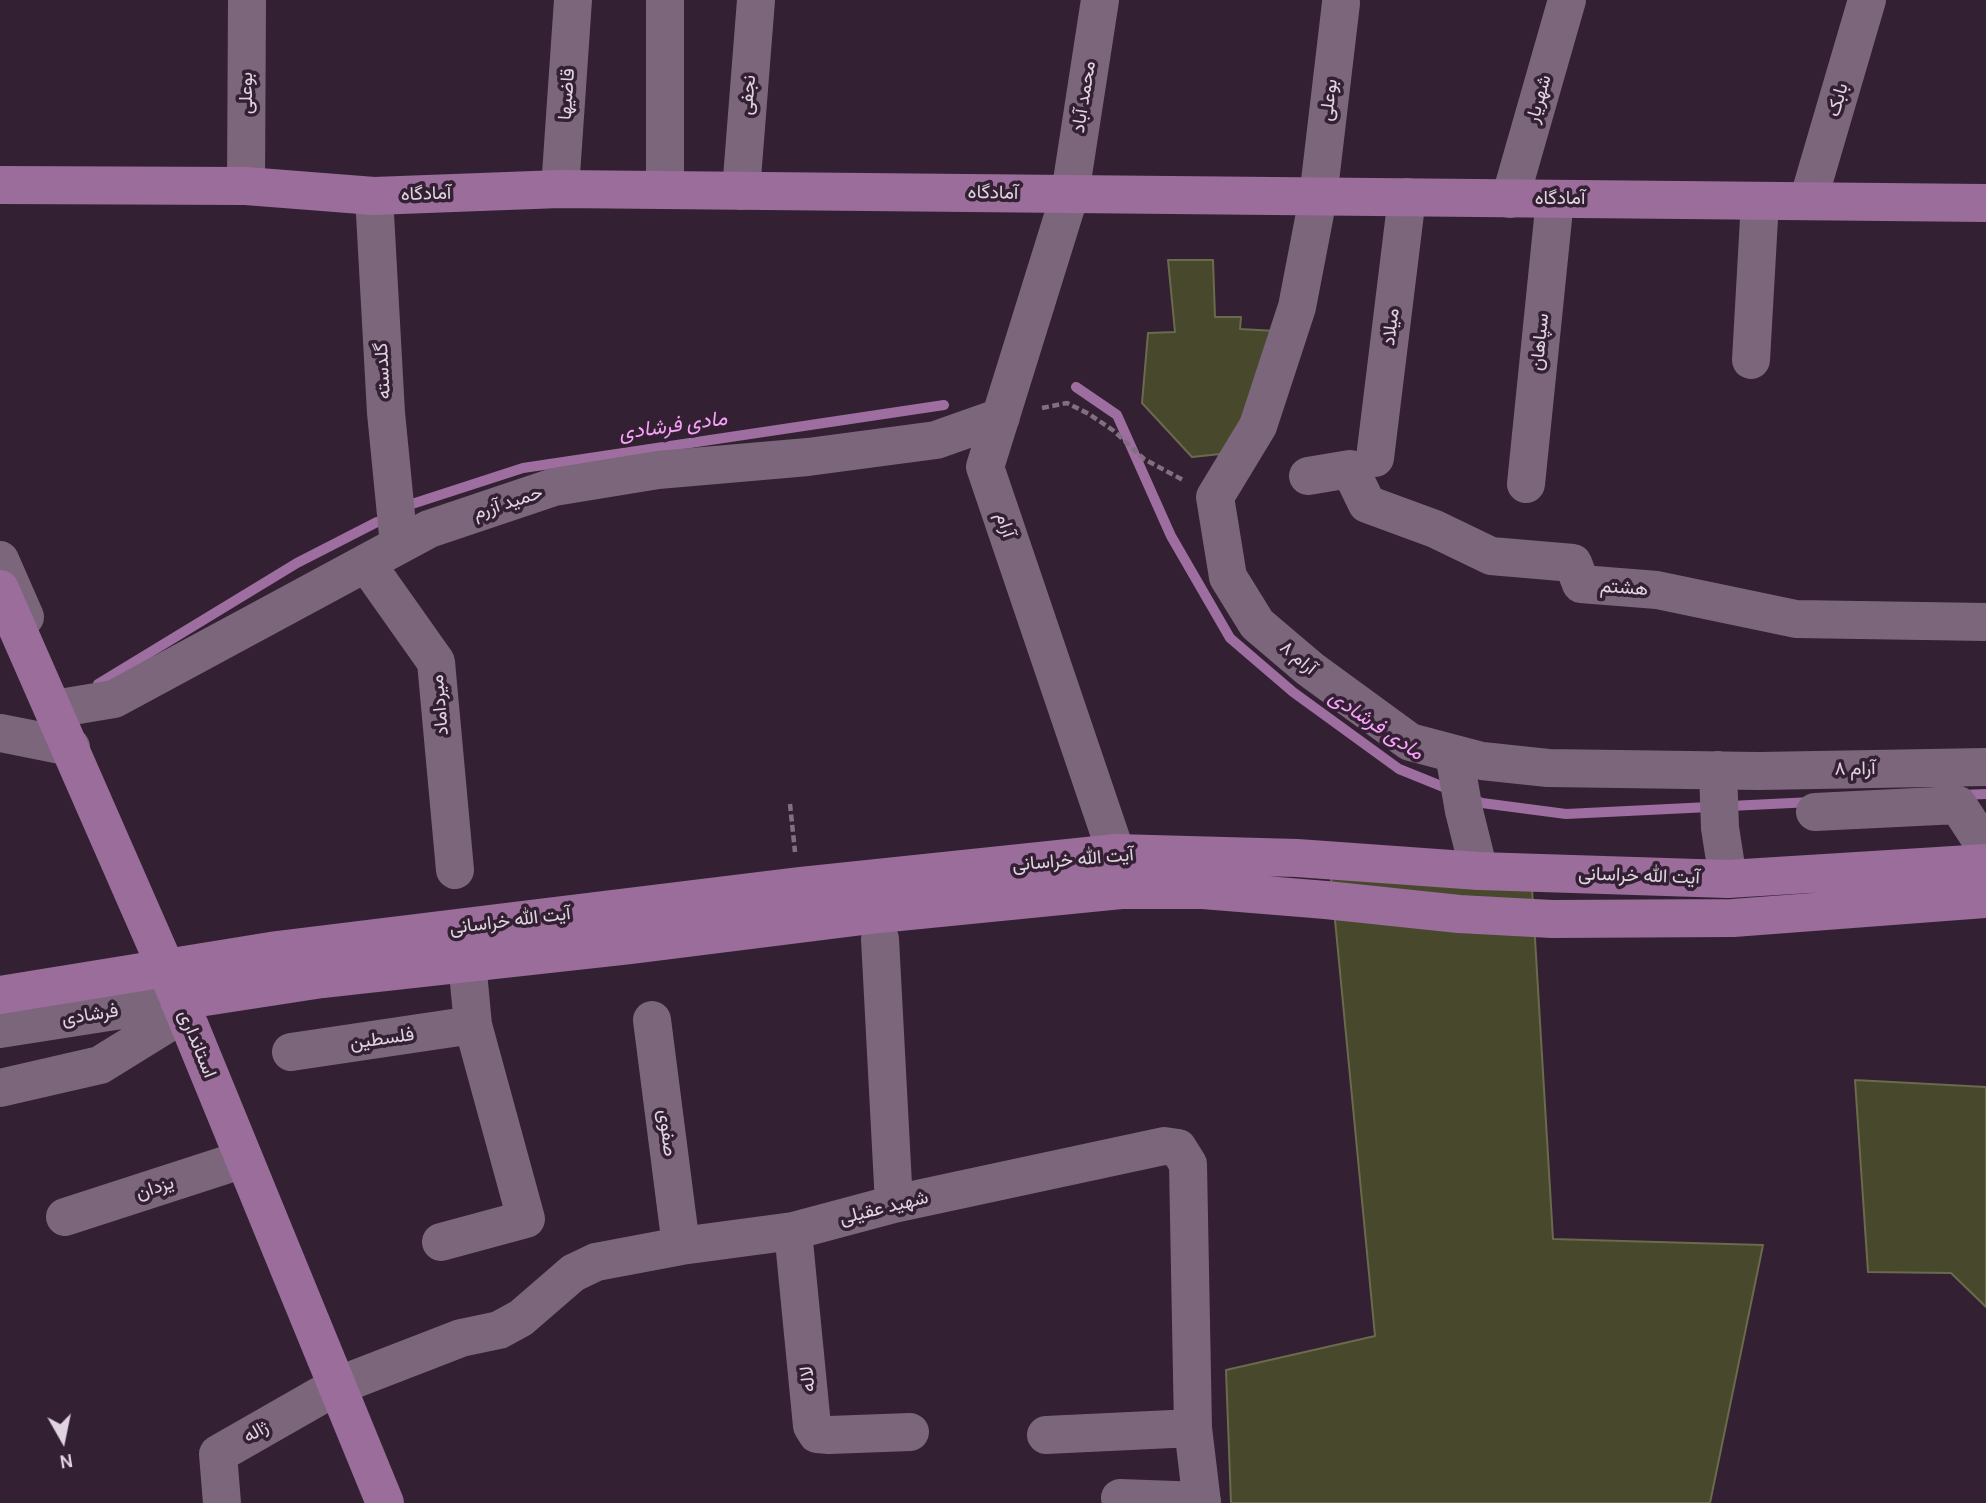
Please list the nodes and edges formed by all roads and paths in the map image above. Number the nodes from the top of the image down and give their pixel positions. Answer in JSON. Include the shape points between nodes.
{"nodes":[{"id":1,"x":247,"y":0,"type":"edge"},
{"id":2,"x":573,"y":0,"type":"edge"},
{"id":3,"x":665,"y":0,"type":"edge"},
{"id":4,"x":756,"y":0,"type":"edge"},
{"id":5,"x":1100,"y":0,"type":"edge"},
{"id":6,"x":1567,"y":0,"type":"edge"},
{"id":7,"x":1867,"y":0,"type":"edge"},
{"id":8,"x":1341,"y":3,"type":"dead end"},
{"id":9,"x":4,"y":181,"type":"edge"},
{"id":10,"x":246,"y":186,"type":"junction"},
{"id":11,"x":560,"y":189,"type":"junction"},
{"id":12,"x":664,"y":190,"type":"junction"},
{"id":13,"x":741,"y":191,"type":"junction"},
{"id":14,"x":1070,"y":194,"type":"junction"},
{"id":15,"x":373,"y":196,"type":"junction"},
{"id":16,"x":1407,"y":197,"type":"junction"},
{"id":17,"x":1318,"y":198,"type":"junction"},
{"id":18,"x":1510,"y":199,"type":"junction"},
{"id":19,"x":1555,"y":199,"type":"junction"},
{"id":20,"x":1760,"y":201,"type":"junction"},
{"id":21,"x":1808,"y":201,"type":"junction"},
{"id":22,"x":1986,"y":203,"type":"edge"},
{"id":23,"x":1751,"y":360,"type":"dead end"},
{"id":24,"x":1001,"y":417,"type":"junction"},
{"id":25,"x":1376,"y":458,"type":"dead end"},
{"id":26,"x":1308,"y":476,"type":"dead end"},
{"id":27,"x":1526,"y":484,"type":"dead end"},
{"id":28,"x":1215,"y":497,"type":"junction"},
{"id":29,"x":399,"y":545,"type":"junction"},
{"id":30,"x":0,"y":561,"type":"edge"},
{"id":31,"x":366,"y":563,"type":"junction"},
{"id":32,"x":0,"y":589,"type":"edge"},
{"id":33,"x":1986,"y":622,"type":"edge"},
{"id":34,"x":54,"y":709,"type":"junction"},
{"id":35,"x":0,"y":733,"type":"edge"},
{"id":36,"x":71,"y":747,"type":"junction"},
{"id":37,"x":1454,"y":754,"type":"junction"},
{"id":38,"x":1986,"y":766,"type":"edge"},
{"id":39,"x":1717,"y":770,"type":"junction"},
{"id":40,"x":790,"y":804,"type":"dead end"},
{"id":41,"x":1815,"y":812,"type":"dead end"},
{"id":42,"x":1986,"y":848,"type":"edge"},
{"id":43,"x":1116,"y":853,"type":"junction"},
{"id":44,"x":1986,"y":863,"type":"edge"},
{"id":45,"x":455,"y":870,"type":"dead end"},
{"id":46,"x":1479,"y":871,"type":"junction"},
{"id":47,"x":1728,"y":879,"type":"junction"},
{"id":48,"x":799,"y":887,"type":"junction"},
{"id":49,"x":1986,"y":899,"type":"edge"},
{"id":50,"x":878,"y":910,"type":"junction"},
{"id":51,"x":467,"y":962,"type":"junction"},
{"id":52,"x":174,"y":980,"type":"junction"},
{"id":53,"x":0,"y":995,"type":"edge"},
{"id":54,"x":652,"y":1020,"type":"dead end"},
{"id":55,"x":473,"y":1025,"type":"junction"},
{"id":56,"x":0,"y":1029,"type":"edge"},
{"id":57,"x":291,"y":1052,"type":"dead end"},
{"id":58,"x":0,"y":1088,"type":"edge"},
{"id":59,"x":244,"y":1158,"type":"junction"},
{"id":60,"x":894,"y":1204,"type":"junction"},
{"id":61,"x":65,"y":1217,"type":"dead end"},
{"id":62,"x":793,"y":1231,"type":"junction"},
{"id":63,"x":441,"y":1242,"type":"dead end"},
{"id":64,"x":681,"y":1246,"type":"junction"},
{"id":65,"x":342,"y":1384,"type":"junction"},
{"id":66,"x":1193,"y":1428,"type":"junction"},
{"id":67,"x":910,"y":1432,"type":"dead end"},
{"id":68,"x":1046,"y":1435,"type":"dead end"},
{"id":69,"x":1120,"y":1498,"type":"dead end"},
{"id":70,"x":1202,"y":1502,"type":"edge"},
{"id":71,"x":222,"y":1503,"type":"edge"},
{"id":72,"x":385,"y":1503,"type":"edge"},
{"id":73,"x":398,"y":1503,"type":"edge"}],
"edges":[{"from":1,"to":10,"type":"street","name":"بوعلی"},
{"from":2,"to":11,"type":"street","name":"قاضیها"},
{"from":3,"to":12,"type":"street"},
{"from":4,"to":13,"type":"street","name":"نجفی"},
{"from":5,"to":14,"type":"street","name":"محمد آباد"},
{"from":6,"to":18,"type":"street","name":"شهریار"},
{"from":7,"to":21,"type":"street","name":"بابک"},
{"from":8,"to":17,"type":"street","name":"بوعلی"},
{"from":9,"to":10,"type":"main road","name":"آمادگاه"},
{"from":10,"to":15,"type":"main road","name":"آمادگاه"},
{"from":11,"to":12,"type":"main road","name":"آمادگاه"},
{"from":11,"to":15,"type":"main road","name":"آمادگاه"},
{"from":12,"to":13,"type":"main road","name":"آمادگاه"},
{"from":13,"to":14,"type":"main road","name":"آمادگاه"},
{"from":14,"to":17,"type":"main road","name":"آمادگاه"},
{"from":14,"to":24,"type":"street","name":"آرام"},
{"from":15,"to":29,"type":"street","name":"گلدسته"},
{"from":16,"to":17,"type":"main road","name":"آمادگاه"},
{"from":16,"to":18,"type":"main road","name":"آمادگاه"},
{"from":16,"to":25,"type":"street","name":"میلاد"},
{"from":17,"to":28,"type":"street","via":[[1297,307],[1258,426]]},
{"from":18,"to":19,"type":"main road","name":"آمادگاه"},
{"from":19,"to":20,"type":"main road","name":"آمادگاه"},
{"from":19,"to":27,"type":"street","name":"سپاهان"},
{"from":20,"to":21,"type":"main road","name":"آمادگاه"},
{"from":20,"to":23,"type":"street"},
{"from":21,"to":22,"type":"main road","name":"آمادگاه"},
{"from":24,"to":28,"type":"path","via":[[1067,403],[1117,433],[1143,459]]},
{"from":24,"to":29,"type":"street","name":"حمید آزرم","via":[[936,440],[658,470],[554,487],[429,529]]},
{"from":24,"to":43,"type":"street","name":"آرام","via":[[985,467]]},
{"from":26,"to":33,"type":"street","name":"هشتم","via":[[1350,469],[1367,504],[1491,556],[1573,563],[1581,584],[1657,590],[1796,619]]},
{"from":28,"to":37,"type":"street","name":"۸ آرام","via":[[1228,577],[1257,624],[1409,742]]},
{"from":29,"to":31,"type":"street","name":"حمید آزرم"},
{"from":30,"to":52,"type":"street"},
{"from":31,"to":34,"type":"street","name":"حمید آزرم","via":[[114,699]]},
{"from":31,"to":45,"type":"street","name":"میرداماد","via":[[436,662]]},
{"from":32,"to":34,"type":"main road","name":"استانداری"},
{"from":34,"to":36,"type":"main road","name":"استانداری"},
{"from":35,"to":36,"type":"street"},
{"from":36,"to":52,"type":"main road","name":"استانداری"},
{"from":37,"to":39,"type":"street","name":"۸ آرام","via":[[1548,768]]},
{"from":37,"to":46,"type":"street"},
{"from":38,"to":39,"type":"street","name":"۸ آرام"},
{"from":39,"to":47,"type":"street"},
{"from":40,"to":48,"type":"path"},
{"from":41,"to":42,"type":"street","via":[[1958,805]]},
{"from":43,"to":46,"type":"main road","name":"آیت الله خراسانی","via":[[1297,858]]},
{"from":43,"to":50,"type":"main road","name":"آیت الله خراسانی"},
{"from":44,"to":47,"type":"main road","name":"آیت الله خراسانی"},
{"from":46,"to":47,"type":"main road","name":"آیت الله خراسانی"},
{"from":48,"to":50,"type":"main road","name":"آیت الله خراسانی"},
{"from":48,"to":52,"type":"main road","name":"آیت الله خراسانی","via":[[290,948]]},
{"from":49,"to":50,"type":"main road","name":"آیت الله خراسانی","via":[[1733,918],[1552,919],[1203,890],[1121,890]]},
{"from":50,"to":51,"type":"main road","name":"آیت الله خراسانی"},
{"from":50,"to":60,"type":"street"},
{"from":51,"to":52,"type":"main road","name":"آیت الله خراسانی","via":[[323,979]]},
{"from":51,"to":55,"type":"street"},
{"from":52,"to":53,"type":"main road","name":"فرشادی"},
{"from":52,"to":56,"type":"street","name":"فرشادی"},
{"from":52,"to":58,"type":"street","via":[[100,1065]]},
{"from":52,"to":59,"type":"main road","name":"استانداری"},
{"from":52,"to":65,"type":"street","name":"استانداری"},
{"from":54,"to":64,"type":"street","name":"صفوی"},
{"from":55,"to":57,"type":"street","name":"فلسطین"},
{"from":55,"to":63,"type":"street","via":[[526,1219]]},
{"from":59,"to":61,"type":"street","name":"یزدان"},
{"from":59,"to":65,"type":"main road","name":"استانداری"},
{"from":60,"to":62,"type":"street","name":"شهید عقیلی"},
{"from":60,"to":66,"type":"street","name":"شهید عقیلی","via":[[1164,1146],[1178,1149],[1188,1164]]},
{"from":62,"to":64,"type":"street","name":"شهید عقیلی"},
{"from":62,"to":67,"type":"street","name":"لاله","via":[[812,1426],[817,1434],[829,1435]]},
{"from":64,"to":65,"type":"street","name":"شهید عقیلی","via":[[596,1262],[573,1273],[499,1330],[461,1338]]},
{"from":65,"to":71,"type":"street","name":"ژاله","via":[[218,1454]]},
{"from":65,"to":72,"type":"main road","name":"استانداری"},
{"from":65,"to":73,"type":"street","name":"استانداری"},
{"from":66,"to":68,"type":"street"},
{"from":66,"to":70,"type":"street","name":"شهید عقیلی"},
{"from":69,"to":70,"type":"street"}]}
